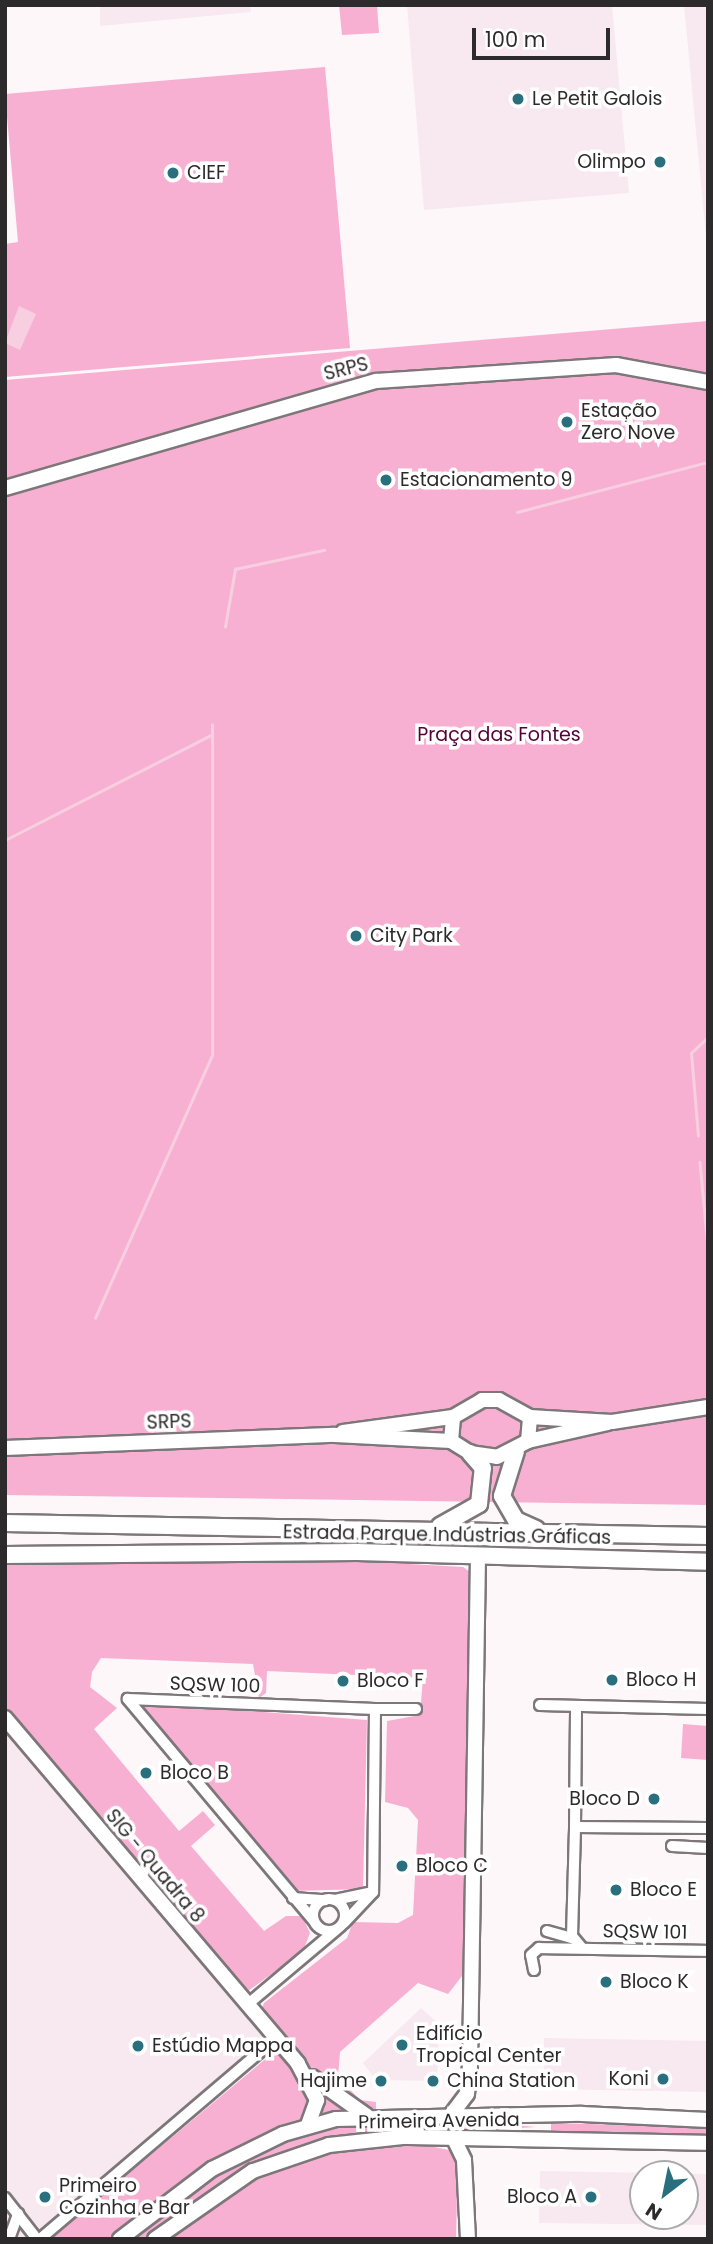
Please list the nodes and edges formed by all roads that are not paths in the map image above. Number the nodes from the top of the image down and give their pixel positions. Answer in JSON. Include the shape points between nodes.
{"nodes":[{"id":1,"x":708,"y":382,"type":"edge"},
{"id":2,"x":5,"y":488,"type":"edge"},
{"id":3,"x":708,"y":1407,"type":"edge"},
{"id":4,"x":453,"y":1417,"type":"junction"},
{"id":5,"x":530,"y":1417,"type":"junction"},
{"id":6,"x":612,"y":1422,"type":"junction"},
{"id":7,"x":335,"y":1435,"type":"junction"},
{"id":8,"x":451,"y":1441,"type":"junction"},
{"id":9,"x":522,"y":1446,"type":"junction"},
{"id":10,"x":5,"y":1448,"type":"edge"},
{"id":11,"x":470,"y":1453,"type":"junction"},
{"id":12,"x":5,"y":1522,"type":"edge"},
{"id":13,"x":225,"y":1527,"type":"junction"},
{"id":14,"x":423,"y":1530,"type":"junction"},
{"id":15,"x":555,"y":1533,"type":"junction"},
{"id":16,"x":708,"y":1536,"type":"edge"},
{"id":17,"x":185,"y":1553,"type":"junction"},
{"id":18,"x":5,"y":1555,"type":"edge"},
{"id":19,"x":478,"y":1555,"type":"junction"},
{"id":20,"x":708,"y":1562,"type":"edge"},
{"id":21,"x":540,"y":1705,"type":"dead end"},
{"id":22,"x":576,"y":1706,"type":"junction"},
{"id":23,"x":375,"y":1709,"type":"junction"},
{"id":24,"x":416,"y":1709,"type":"dead end"},
{"id":25,"x":708,"y":1709,"type":"edge"},
{"id":26,"x":5,"y":1718,"type":"edge"},
{"id":27,"x":575,"y":1827,"type":"junction"},
{"id":28,"x":708,"y":1828,"type":"edge"},
{"id":29,"x":673,"y":1846,"type":"dead end"},
{"id":30,"x":708,"y":1848,"type":"edge"},
{"id":31,"x":373,"y":1892,"type":"junction"},
{"id":32,"x":293,"y":1898,"type":"junction"},
{"id":33,"x":330,"y":1900,"type":"junction"},
{"id":34,"x":315,"y":1924,"type":"junction"},
{"id":35,"x":340,"y":1926,"type":"junction"},
{"id":36,"x":547,"y":1931,"type":"dead end"},
{"id":37,"x":572,"y":1938,"type":"junction"},
{"id":38,"x":582,"y":1948,"type":"junction"},
{"id":39,"x":313,"y":1949,"type":"junction"},
{"id":40,"x":708,"y":1951,"type":"edge"},
{"id":41,"x":534,"y":1970,"type":"dead end"},
{"id":42,"x":248,"y":2004,"type":"junction"},
{"id":43,"x":276,"y":2038,"type":"junction"},
{"id":44,"x":298,"y":2064,"type":"junction"},
{"id":45,"x":468,"y":2086,"type":"junction"},
{"id":46,"x":451,"y":2115,"type":"junction"},
{"id":47,"x":487,"y":2115,"type":"junction"},
{"id":48,"x":367,"y":2116,"type":"junction"},
{"id":49,"x":541,"y":2116,"type":"junction"},
{"id":50,"x":404,"y":2117,"type":"junction"},
{"id":51,"x":708,"y":2120,"type":"edge"},
{"id":52,"x":308,"y":2125,"type":"junction"},
{"id":53,"x":402,"y":2137,"type":"junction"},
{"id":54,"x":453,"y":2137,"type":"junction"},
{"id":55,"x":484,"y":2138,"type":"junction"},
{"id":56,"x":537,"y":2138,"type":"junction"},
{"id":57,"x":708,"y":2143,"type":"edge"},
{"id":58,"x":465,"y":2169,"type":"junction"},
{"id":59,"x":5,"y":2198,"type":"edge"},
{"id":60,"x":18,"y":2214,"type":"junction"},
{"id":61,"x":9,"y":2239,"type":"edge"},
{"id":62,"x":38,"y":2239,"type":"edge"},
{"id":63,"x":120,"y":2239,"type":"edge"},
{"id":64,"x":155,"y":2239,"type":"edge"},
{"id":65,"x":468,"y":2239,"type":"edge"}],
"edges":[{"from":1,"to":2,"type":"main road","name":"SRPS","via":[[616,365],[376,381]]},
{"from":3,"to":6,"type":"main road","name":"SRPS"},
{"from":4,"to":5,"type":"main road","name":"SRPS","via":[[482,1400],[507,1402]]},
{"from":4,"to":7,"type":"main road","name":"SRPS"},
{"from":4,"to":8,"type":"main road"},
{"from":5,"to":6,"type":"main road","name":"SRPS"},
{"from":5,"to":9,"type":"main road"},
{"from":6,"to":9,"type":"main road","name":"SRPS"},
{"from":7,"to":8,"type":"main road","name":"SRPS"},
{"from":7,"to":10,"type":"main road","name":"SRPS"},
{"from":8,"to":11,"type":"main road","name":"SRPS"},
{"from":9,"to":11,"type":"main road","name":"SRPS","via":[[498,1457]]},
{"from":9,"to":15,"type":"main road","via":[[504,1476],[505,1505],[523,1525]]},
{"from":11,"to":14,"type":"main road","via":[[483,1468],[479,1504],[449,1524]]},
{"from":12,"to":13,"type":"main road","name":"Estrada Parque Indústrias Gráficas"},
{"from":13,"to":14,"type":"main road","name":"Estrada Parque Indústrias Gráficas"},
{"from":13,"to":17,"type":"main road"},
{"from":14,"to":15,"type":"main road","name":"Estrada Parque Indústrias Gráficas"},
{"from":15,"to":16,"type":"main road","name":"Estrada Parque Indústrias Gráficas"},
{"from":17,"to":18,"type":"main road","name":"Estrada Parque Indústrias Gráficas"},
{"from":17,"to":19,"type":"main road","name":"Estrada Parque Indústrias Gráficas"},
{"from":19,"to":20,"type":"main road","name":"Estrada Parque Indústrias Gráficas"},
{"from":19,"to":45,"type":"main road"},
{"from":21,"to":22,"type":"street"},
{"from":22,"to":25,"type":"street"},
{"from":22,"to":27,"type":"street"},
{"from":23,"to":24,"type":"street"},
{"from":23,"to":31,"type":"street"},
{"from":23,"to":32,"type":"street","name":"SQSW 100","via":[[128,1699]]},
{"from":26,"to":42,"type":"main road","name":"SIG - Quadra 8"},
{"from":27,"to":28,"type":"street"},
{"from":27,"to":37,"type":"street"},
{"from":29,"to":30,"type":"street"},
{"from":31,"to":33,"type":"street"},
{"from":31,"to":35,"type":"street"},
{"from":32,"to":33,"type":"street"},
{"from":32,"to":34,"type":"street","name":"SQSW 100"},
{"from":33,"to":34,"type":"street","via":[[316,1906]]},
{"from":33,"to":35,"type":"street","via":[[343,1908]]},
{"from":34,"to":35,"type":"street"},
{"from":34,"to":39,"type":"street"},
{"from":35,"to":39,"type":"street"},
{"from":36,"to":37,"type":"street"},
{"from":37,"to":38,"type":"street","name":"SQSW 101"},
{"from":38,"to":40,"type":"street","name":"SQSW 101"},
{"from":38,"to":41,"type":"street","via":[[533,1950]]},
{"from":39,"to":42,"type":"street"},
{"from":42,"to":43,"type":"main road","name":"SIG - Quadra 8"},
{"from":43,"to":44,"type":"main road","name":"SIG - Quadra 8"},
{"from":43,"to":62,"type":"street"},
{"from":44,"to":48,"type":"main road","name":"SIG - Quadra 8"},
{"from":44,"to":52,"type":"main road","name":"SIG - Quadra 8","via":[[317,2100]]},
{"from":45,"to":46,"type":"main road"},
{"from":45,"to":47,"type":"main road"},
{"from":46,"to":47,"type":"main road","name":"Primeira Avenida"},
{"from":46,"to":50,"type":"main road","name":"Primeira Avenida"},
{"from":47,"to":49,"type":"main road","name":"Primeira Avenida"},
{"from":48,"to":50,"type":"main road","name":"Primeira Avenida"},
{"from":48,"to":52,"type":"main road","name":"Primeira Avenida"},
{"from":49,"to":51,"type":"main road","name":"Primeira Avenida"},
{"from":49,"to":56,"type":"main road","via":[[544,2129]]},
{"from":50,"to":53,"type":"main road","via":[[397,2126]]},
{"from":52,"to":63,"type":"main road","name":"Primeira Avenida","via":[[190,2182]]},
{"from":53,"to":54,"type":"main road","name":"Primeira Avenida"},
{"from":53,"to":64,"type":"main road","name":"Primeira Avenida","via":[[329,2145],[253,2171]]},
{"from":54,"to":55,"type":"main road","name":"Primeira Avenida"},
{"from":54,"to":58,"type":"main road"},
{"from":55,"to":56,"type":"main road","name":"Primeira Avenida"},
{"from":55,"to":58,"type":"main road"},
{"from":56,"to":57,"type":"main road","name":"Primeira Avenida"},
{"from":58,"to":65,"type":"main road"},
{"from":59,"to":60,"type":"street"},
{"from":60,"to":61,"type":"street"},
{"from":60,"to":62,"type":"street"}]}
